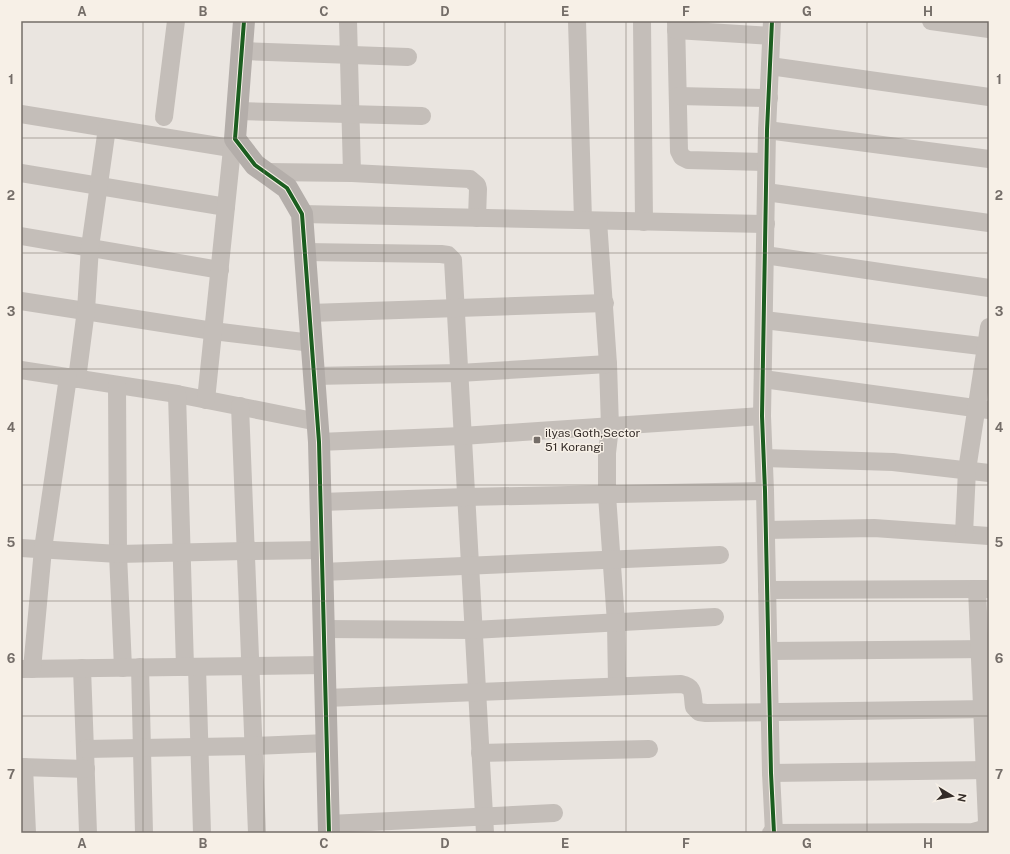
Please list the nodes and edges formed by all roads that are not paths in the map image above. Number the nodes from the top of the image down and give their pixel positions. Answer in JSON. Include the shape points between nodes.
{"nodes":[{"id":1,"x":176,"y":21,"type":"edge"},
{"id":2,"x":244,"y":21,"type":"edge"},
{"id":3,"x":348,"y":21,"type":"edge"},
{"id":4,"x":577,"y":21,"type":"edge"},
{"id":5,"x":642,"y":21,"type":"edge"},
{"id":6,"x":931,"y":21,"type":"edge"},
{"id":7,"x":676,"y":26,"type":"edge"},
{"id":8,"x":771,"y":28,"type":"edge"},
{"id":9,"x":989,"y":29,"type":"edge"},
{"id":10,"x":242,"y":50,"type":"junction"},
{"id":11,"x":349,"y":55,"type":"junction"},
{"id":12,"x":408,"y":57,"type":"dead end"},
{"id":13,"x":770,"y":66,"type":"junction"},
{"id":14,"x":678,"y":96,"type":"junction"},
{"id":15,"x":989,"y":97,"type":"edge"},
{"id":16,"x":768,"y":98,"type":"junction"},
{"id":17,"x":237,"y":111,"type":"junction"},
{"id":18,"x":350,"y":113,"type":"junction"},
{"id":19,"x":21,"y":114,"type":"edge"},
{"id":20,"x":422,"y":116,"type":"dead end"},
{"id":21,"x":164,"y":117,"type":"dead end"},
{"id":22,"x":107,"y":128,"type":"junction"},
{"id":23,"x":767,"y":130,"type":"junction"},
{"id":24,"x":238,"y":150,"type":"junction"},
{"id":25,"x":989,"y":159,"type":"edge"},
{"id":26,"x":766,"y":162,"type":"junction"},
{"id":27,"x":266,"y":172,"type":"junction"},
{"id":28,"x":21,"y":173,"type":"edge"},
{"id":29,"x":352,"y":173,"type":"junction"},
{"id":30,"x":99,"y":186,"type":"junction"},
{"id":31,"x":766,"y":192,"type":"junction"},
{"id":32,"x":226,"y":207,"type":"junction"},
{"id":33,"x":302,"y":214,"type":"junction"},
{"id":34,"x":477,"y":218,"type":"junction"},
{"id":35,"x":590,"y":220,"type":"junction"},
{"id":36,"x":644,"y":222,"type":"junction"},
{"id":37,"x":989,"y":223,"type":"edge"},
{"id":38,"x":766,"y":224,"type":"junction"},
{"id":39,"x":21,"y":236,"type":"edge"},
{"id":40,"x":90,"y":247,"type":"junction"},
{"id":41,"x":305,"y":252,"type":"junction"},
{"id":42,"x":765,"y":255,"type":"junction"},
{"id":43,"x":220,"y":270,"type":"junction"},
{"id":44,"x":989,"y":288,"type":"edge"},
{"id":45,"x":21,"y":301,"type":"edge"},
{"id":46,"x":605,"y":304,"type":"junction"},
{"id":47,"x":455,"y":308,"type":"junction"},
{"id":48,"x":86,"y":310,"type":"junction"},
{"id":49,"x":310,"y":313,"type":"junction"},
{"id":50,"x":764,"y":320,"type":"junction"},
{"id":51,"x":989,"y":327,"type":"edge"},
{"id":52,"x":213,"y":331,"type":"junction"},
{"id":53,"x":312,"y":343,"type":"junction"},
{"id":54,"x":988,"y":347,"type":"edge"},
{"id":55,"x":608,"y":364,"type":"junction"},
{"id":56,"x":21,"y":370,"type":"edge"},
{"id":57,"x":459,"y":372,"type":"junction"},
{"id":58,"x":314,"y":376,"type":"junction"},
{"id":59,"x":72,"y":378,"type":"junction"},
{"id":60,"x":763,"y":379,"type":"junction"},
{"id":61,"x":117,"y":385,"type":"junction"},
{"id":62,"x":176,"y":394,"type":"junction"},
{"id":63,"x":206,"y":400,"type":"junction"},
{"id":64,"x":240,"y":406,"type":"junction"},
{"id":65,"x":983,"y":409,"type":"edge"},
{"id":66,"x":762,"y":416,"type":"junction"},
{"id":67,"x":610,"y":427,"type":"junction"},
{"id":68,"x":318,"y":432,"type":"junction"},
{"id":69,"x":462,"y":436,"type":"junction"},
{"id":70,"x":764,"y":458,"type":"junction"},
{"id":71,"x":967,"y":470,"type":"junction"},
{"id":72,"x":989,"y":473,"type":"edge"},
{"id":73,"x":765,"y":491,"type":"junction"},
{"id":74,"x":607,"y":495,"type":"junction"},
{"id":75,"x":466,"y":497,"type":"junction"},
{"id":76,"x":321,"y":502,"type":"junction"},
{"id":77,"x":766,"y":530,"type":"junction"},
{"id":78,"x":964,"y":534,"type":"junction"},
{"id":79,"x":989,"y":536,"type":"edge"},
{"id":80,"x":21,"y":548,"type":"edge"},
{"id":81,"x":43,"y":549,"type":"junction"},
{"id":82,"x":322,"y":550,"type":"junction"},
{"id":83,"x":245,"y":551,"type":"junction"},
{"id":84,"x":182,"y":553,"type":"junction"},
{"id":85,"x":118,"y":554,"type":"junction"},
{"id":86,"x":720,"y":555,"type":"dead end"},
{"id":87,"x":612,"y":560,"type":"junction"},
{"id":88,"x":470,"y":567,"type":"junction"},
{"id":89,"x":322,"y":572,"type":"junction"},
{"id":90,"x":983,"y":589,"type":"edge"},
{"id":91,"x":767,"y":590,"type":"junction"},
{"id":92,"x":715,"y":617,"type":"dead end"},
{"id":93,"x":616,"y":622,"type":"junction"},
{"id":94,"x":324,"y":629,"type":"junction"},
{"id":95,"x":473,"y":630,"type":"junction"},
{"id":96,"x":984,"y":649,"type":"edge"},
{"id":97,"x":768,"y":651,"type":"junction"},
{"id":98,"x":325,"y":665,"type":"junction"},
{"id":99,"x":250,"y":666,"type":"junction"},
{"id":100,"x":191,"y":667,"type":"junction"},
{"id":101,"x":82,"y":668,"type":"junction"},
{"id":102,"x":131,"y":668,"type":"junction"},
{"id":103,"x":26,"y":669,"type":"edge"},
{"id":104,"x":618,"y":686,"type":"junction"},
{"id":105,"x":477,"y":692,"type":"junction"},
{"id":106,"x":326,"y":698,"type":"junction"},
{"id":107,"x":985,"y":709,"type":"edge"},
{"id":108,"x":770,"y":712,"type":"junction"},
{"id":109,"x":327,"y":743,"type":"junction"},
{"id":110,"x":253,"y":746,"type":"junction"},
{"id":111,"x":200,"y":747,"type":"junction"},
{"id":112,"x":142,"y":748,"type":"junction"},
{"id":113,"x":85,"y":749,"type":"junction"},
{"id":114,"x":649,"y":749,"type":"dead end"},
{"id":115,"x":480,"y":753,"type":"junction"},
{"id":116,"x":23,"y":767,"type":"edge"},
{"id":117,"x":86,"y":769,"type":"junction"},
{"id":118,"x":987,"y":770,"type":"edge"},
{"id":119,"x":771,"y":772,"type":"junction"},
{"id":120,"x":554,"y":813,"type":"dead end"},
{"id":121,"x":485,"y":825,"type":"edge"},
{"id":122,"x":329,"y":828,"type":"edge"},
{"id":123,"x":27,"y":833,"type":"edge"},
{"id":124,"x":88,"y":833,"type":"edge"},
{"id":125,"x":144,"y":833,"type":"edge"},
{"id":126,"x":202,"y":833,"type":"edge"},
{"id":127,"x":257,"y":833,"type":"edge"},
{"id":128,"x":773,"y":833,"type":"edge"}],
"edges":[{"from":1,"to":21,"type":"street"},
{"from":2,"to":10,"type":"street"},
{"from":3,"to":11,"type":"street"},
{"from":4,"to":35,"type":"street"},
{"from":5,"to":36,"type":"street"},
{"from":6,"to":9,"type":"street"},
{"from":7,"to":8,"type":"street"},
{"from":7,"to":14,"type":"street"},
{"from":8,"to":13,"type":"street"},
{"from":10,"to":11,"type":"street"},
{"from":10,"to":17,"type":"street"},
{"from":11,"to":12,"type":"street"},
{"from":11,"to":18,"type":"street"},
{"from":13,"to":15,"type":"street"},
{"from":13,"to":16,"type":"street"},
{"from":14,"to":16,"type":"street"},
{"from":14,"to":26,"type":"street","via":[[679,151],[682,157],[688,160]]},
{"from":16,"to":23,"type":"street"},
{"from":17,"to":18,"type":"street"},
{"from":17,"to":24,"type":"street","via":[[235,139]]},
{"from":18,"to":20,"type":"street"},
{"from":18,"to":29,"type":"street"},
{"from":19,"to":22,"type":"street"},
{"from":22,"to":24,"type":"street"},
{"from":22,"to":30,"type":"street"},
{"from":23,"to":25,"type":"street"},
{"from":23,"to":26,"type":"street"},
{"from":24,"to":27,"type":"street"},
{"from":24,"to":32,"type":"street"},
{"from":26,"to":31,"type":"street"},
{"from":27,"to":29,"type":"street"},
{"from":27,"to":33,"type":"street","via":[[287,188]]},
{"from":28,"to":30,"type":"street"},
{"from":29,"to":34,"type":"street","via":[[470,179],[477,184]]},
{"from":30,"to":32,"type":"street"},
{"from":30,"to":40,"type":"street"},
{"from":31,"to":37,"type":"street"},
{"from":31,"to":38,"type":"street"},
{"from":32,"to":43,"type":"street"},
{"from":33,"to":34,"type":"street"},
{"from":33,"to":41,"type":"street"},
{"from":34,"to":35,"type":"street"},
{"from":35,"to":36,"type":"street"},
{"from":35,"to":46,"type":"street"},
{"from":36,"to":38,"type":"street"},
{"from":38,"to":42,"type":"street"},
{"from":39,"to":40,"type":"street"},
{"from":40,"to":43,"type":"street"},
{"from":40,"to":48,"type":"street"},
{"from":41,"to":47,"type":"street","via":[[448,255],[452,260]]},
{"from":41,"to":49,"type":"street"},
{"from":42,"to":44,"type":"street"},
{"from":42,"to":50,"type":"street"},
{"from":43,"to":52,"type":"street"},
{"from":45,"to":48,"type":"street"},
{"from":46,"to":47,"type":"street"},
{"from":46,"to":55,"type":"street"},
{"from":47,"to":49,"type":"street"},
{"from":47,"to":57,"type":"street"},
{"from":48,"to":52,"type":"street"},
{"from":48,"to":59,"type":"street"},
{"from":49,"to":53,"type":"street"},
{"from":50,"to":54,"type":"street"},
{"from":50,"to":60,"type":"street"},
{"from":51,"to":54,"type":"street"},
{"from":52,"to":53,"type":"street"},
{"from":52,"to":63,"type":"street"},
{"from":53,"to":58,"type":"street"},
{"from":54,"to":65,"type":"street"},
{"from":55,"to":57,"type":"street"},
{"from":55,"to":67,"type":"street"},
{"from":56,"to":59,"type":"street"},
{"from":57,"to":58,"type":"street"},
{"from":57,"to":69,"type":"street"},
{"from":58,"to":68,"type":"street"},
{"from":59,"to":61,"type":"street"},
{"from":59,"to":81,"type":"street"},
{"from":60,"to":65,"type":"street"},
{"from":60,"to":66,"type":"street"},
{"from":61,"to":62,"type":"street"},
{"from":61,"to":85,"type":"street"},
{"from":62,"to":63,"type":"street"},
{"from":62,"to":84,"type":"street"},
{"from":63,"to":64,"type":"street"},
{"from":64,"to":68,"type":"street"},
{"from":64,"to":83,"type":"street"},
{"from":65,"to":71,"type":"street"},
{"from":66,"to":67,"type":"street"},
{"from":66,"to":70,"type":"street"},
{"from":67,"to":69,"type":"street"},
{"from":67,"to":74,"type":"street","via":[[606,452]]},
{"from":68,"to":69,"type":"street"},
{"from":68,"to":76,"type":"street"},
{"from":69,"to":75,"type":"street"},
{"from":70,"to":71,"type":"street","via":[[892,462]]},
{"from":70,"to":73,"type":"street"},
{"from":71,"to":72,"type":"street"},
{"from":71,"to":78,"type":"street"},
{"from":73,"to":74,"type":"street"},
{"from":73,"to":77,"type":"street"},
{"from":74,"to":75,"type":"street"},
{"from":74,"to":87,"type":"street"},
{"from":75,"to":76,"type":"street"},
{"from":75,"to":88,"type":"street"},
{"from":76,"to":82,"type":"street"},
{"from":77,"to":78,"type":"street","via":[[874,528]]},
{"from":77,"to":91,"type":"street"},
{"from":78,"to":79,"type":"street"},
{"from":80,"to":81,"type":"street"},
{"from":81,"to":85,"type":"street"},
{"from":81,"to":103,"type":"street"},
{"from":82,"to":83,"type":"street"},
{"from":82,"to":89,"type":"street"},
{"from":83,"to":84,"type":"street"},
{"from":83,"to":99,"type":"street"},
{"from":84,"to":85,"type":"street"},
{"from":84,"to":100,"type":"street"},
{"from":85,"to":102,"type":"street"},
{"from":86,"to":87,"type":"street"},
{"from":87,"to":88,"type":"street"},
{"from":87,"to":93,"type":"street"},
{"from":88,"to":89,"type":"street"},
{"from":88,"to":95,"type":"street"},
{"from":89,"to":94,"type":"street"},
{"from":90,"to":91,"type":"street"},
{"from":90,"to":96,"type":"street"},
{"from":91,"to":97,"type":"street"},
{"from":92,"to":93,"type":"street"},
{"from":93,"to":95,"type":"street"},
{"from":93,"to":104,"type":"street"},
{"from":94,"to":95,"type":"street"},
{"from":94,"to":98,"type":"street"},
{"from":95,"to":105,"type":"street"},
{"from":96,"to":97,"type":"street"},
{"from":96,"to":107,"type":"street"},
{"from":97,"to":108,"type":"street"},
{"from":98,"to":99,"type":"street"},
{"from":98,"to":106,"type":"street"},
{"from":99,"to":100,"type":"street"},
{"from":99,"to":110,"type":"street"},
{"from":100,"to":102,"type":"street"},
{"from":100,"to":111,"type":"street"},
{"from":101,"to":102,"type":"street"},
{"from":101,"to":103,"type":"street"},
{"from":101,"to":113,"type":"street"},
{"from":102,"to":112,"type":"street"},
{"from":104,"to":105,"type":"street"},
{"from":104,"to":108,"type":"street","via":[[681,684],[692,690],[694,707],[699,712]]},
{"from":105,"to":106,"type":"street"},
{"from":105,"to":115,"type":"street"},
{"from":106,"to":109,"type":"street"},
{"from":107,"to":108,"type":"street"},
{"from":107,"to":118,"type":"street"},
{"from":108,"to":119,"type":"street"},
{"from":109,"to":110,"type":"street"},
{"from":109,"to":122,"type":"street"},
{"from":110,"to":111,"type":"street"},
{"from":110,"to":127,"type":"street"},
{"from":111,"to":112,"type":"street"},
{"from":111,"to":126,"type":"street"},
{"from":112,"to":113,"type":"street"},
{"from":112,"to":125,"type":"street"},
{"from":113,"to":117,"type":"street"},
{"from":114,"to":115,"type":"street"},
{"from":115,"to":121,"type":"street"},
{"from":116,"to":117,"type":"street"},
{"from":116,"to":123,"type":"street"},
{"from":117,"to":124,"type":"street"},
{"from":118,"to":119,"type":"street"},
{"from":118,"to":128,"type":"street","via":[[987,822],[984,829],[973,832]]},
{"from":119,"to":128,"type":"street"},
{"from":120,"to":121,"type":"street"},
{"from":121,"to":122,"type":"street"}]}
